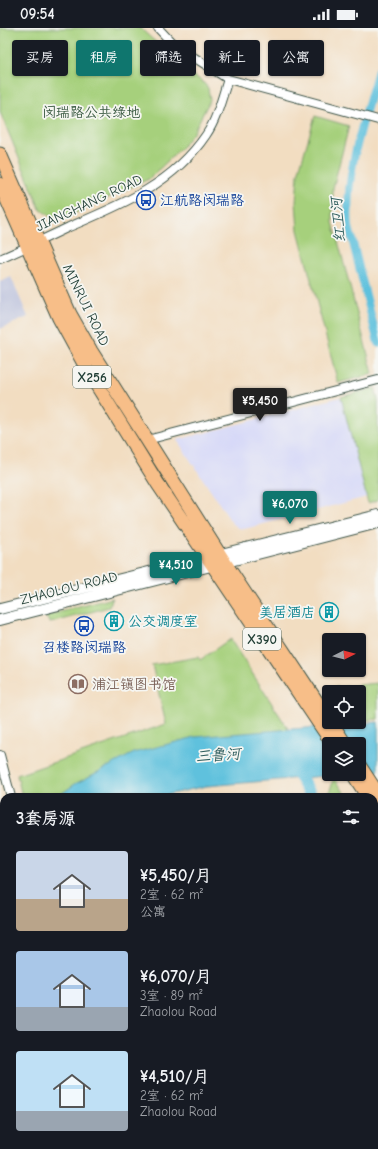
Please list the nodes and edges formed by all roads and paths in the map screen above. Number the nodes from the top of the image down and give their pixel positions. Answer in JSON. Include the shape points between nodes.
{"nodes":[{"id":1,"x":158,"y":28,"type":"edge"},
{"id":2,"x":228,"y":79,"type":"junction"},
{"id":3,"x":378,"y":120,"type":"edge"},
{"id":4,"x":0,"y":154,"type":"edge"},
{"id":5,"x":0,"y":184,"type":"edge"},
{"id":6,"x":33,"y":244,"type":"junction"},
{"id":7,"x":0,"y":259,"type":"edge"},
{"id":8,"x":378,"y":380,"type":"edge"},
{"id":9,"x":147,"y":440,"type":"junction"},
{"id":10,"x":378,"y":515,"type":"edge"},
{"id":11,"x":378,"y":523,"type":"edge"},
{"id":12,"x":216,"y":560,"type":"junction"},
{"id":13,"x":0,"y":609,"type":"edge"},
{"id":14,"x":0,"y":620,"type":"edge"},
{"id":15,"x":322,"y":717,"type":"edge"},
{"id":16,"x":332,"y":729,"type":"edge"},
{"id":17,"x":339,"y":737,"type":"edge"},
{"id":18,"x":0,"y":755,"type":"edge"},
{"id":19,"x":366,"y":779,"type":"edge"},
{"id":20,"x":362,"y":781,"type":"edge"},
{"id":21,"x":10,"y":793,"type":"edge"},
{"id":22,"x":367,"y":793,"type":"edge"},
{"id":23,"x":377,"y":793,"type":"edge"}],
"edges":[{"from":1,"to":2,"type":"street","via":[[173,44]]},
{"from":2,"to":3,"type":"street"},
{"from":2,"to":6,"type":"street","name":"JIANGHANG ROAD","via":[[216,117],[206,135],[168,177],[144,193]]},
{"from":4,"to":6,"type":"main road","name":"MINRUI ROAD","number":"X256"},
{"from":5,"to":6,"type":"main road","name":"MINRUI ROAD","number":"X256"},
{"from":6,"to":7,"type":"street","name":"JIANGHANG ROAD"},
{"from":6,"to":9,"type":"main road","name":"MINRUI ROAD","number":"X256","via":[[91,351]]},
{"from":6,"to":12,"type":"main road","name":"MINRUI ROAD","number":"X256","via":[[59,318],[88,371],[158,484]]},
{"from":8,"to":9,"type":"street"},
{"from":9,"to":12,"type":"main road","name":"MINRUI ROAD","number":"X256"},
{"from":10,"to":12,"type":"street","name":"ZHAOLOU ROAD"},
{"from":11,"to":12,"type":"street","name":"ZHAOLOU ROAD"},
{"from":12,"to":13,"type":"street","name":"ZHAOLOU ROAD"},
{"from":12,"to":14,"type":"street","name":"ZHAOLOU ROAD"},
{"from":12,"to":15,"type":"main road","number":"X390"},
{"from":16,"to":17,"type":"main road","number":"X390"},
{"from":18,"to":21,"type":"street"},
{"from":19,"to":23,"type":"main road"},
{"from":20,"to":22,"type":"main road"}]}
